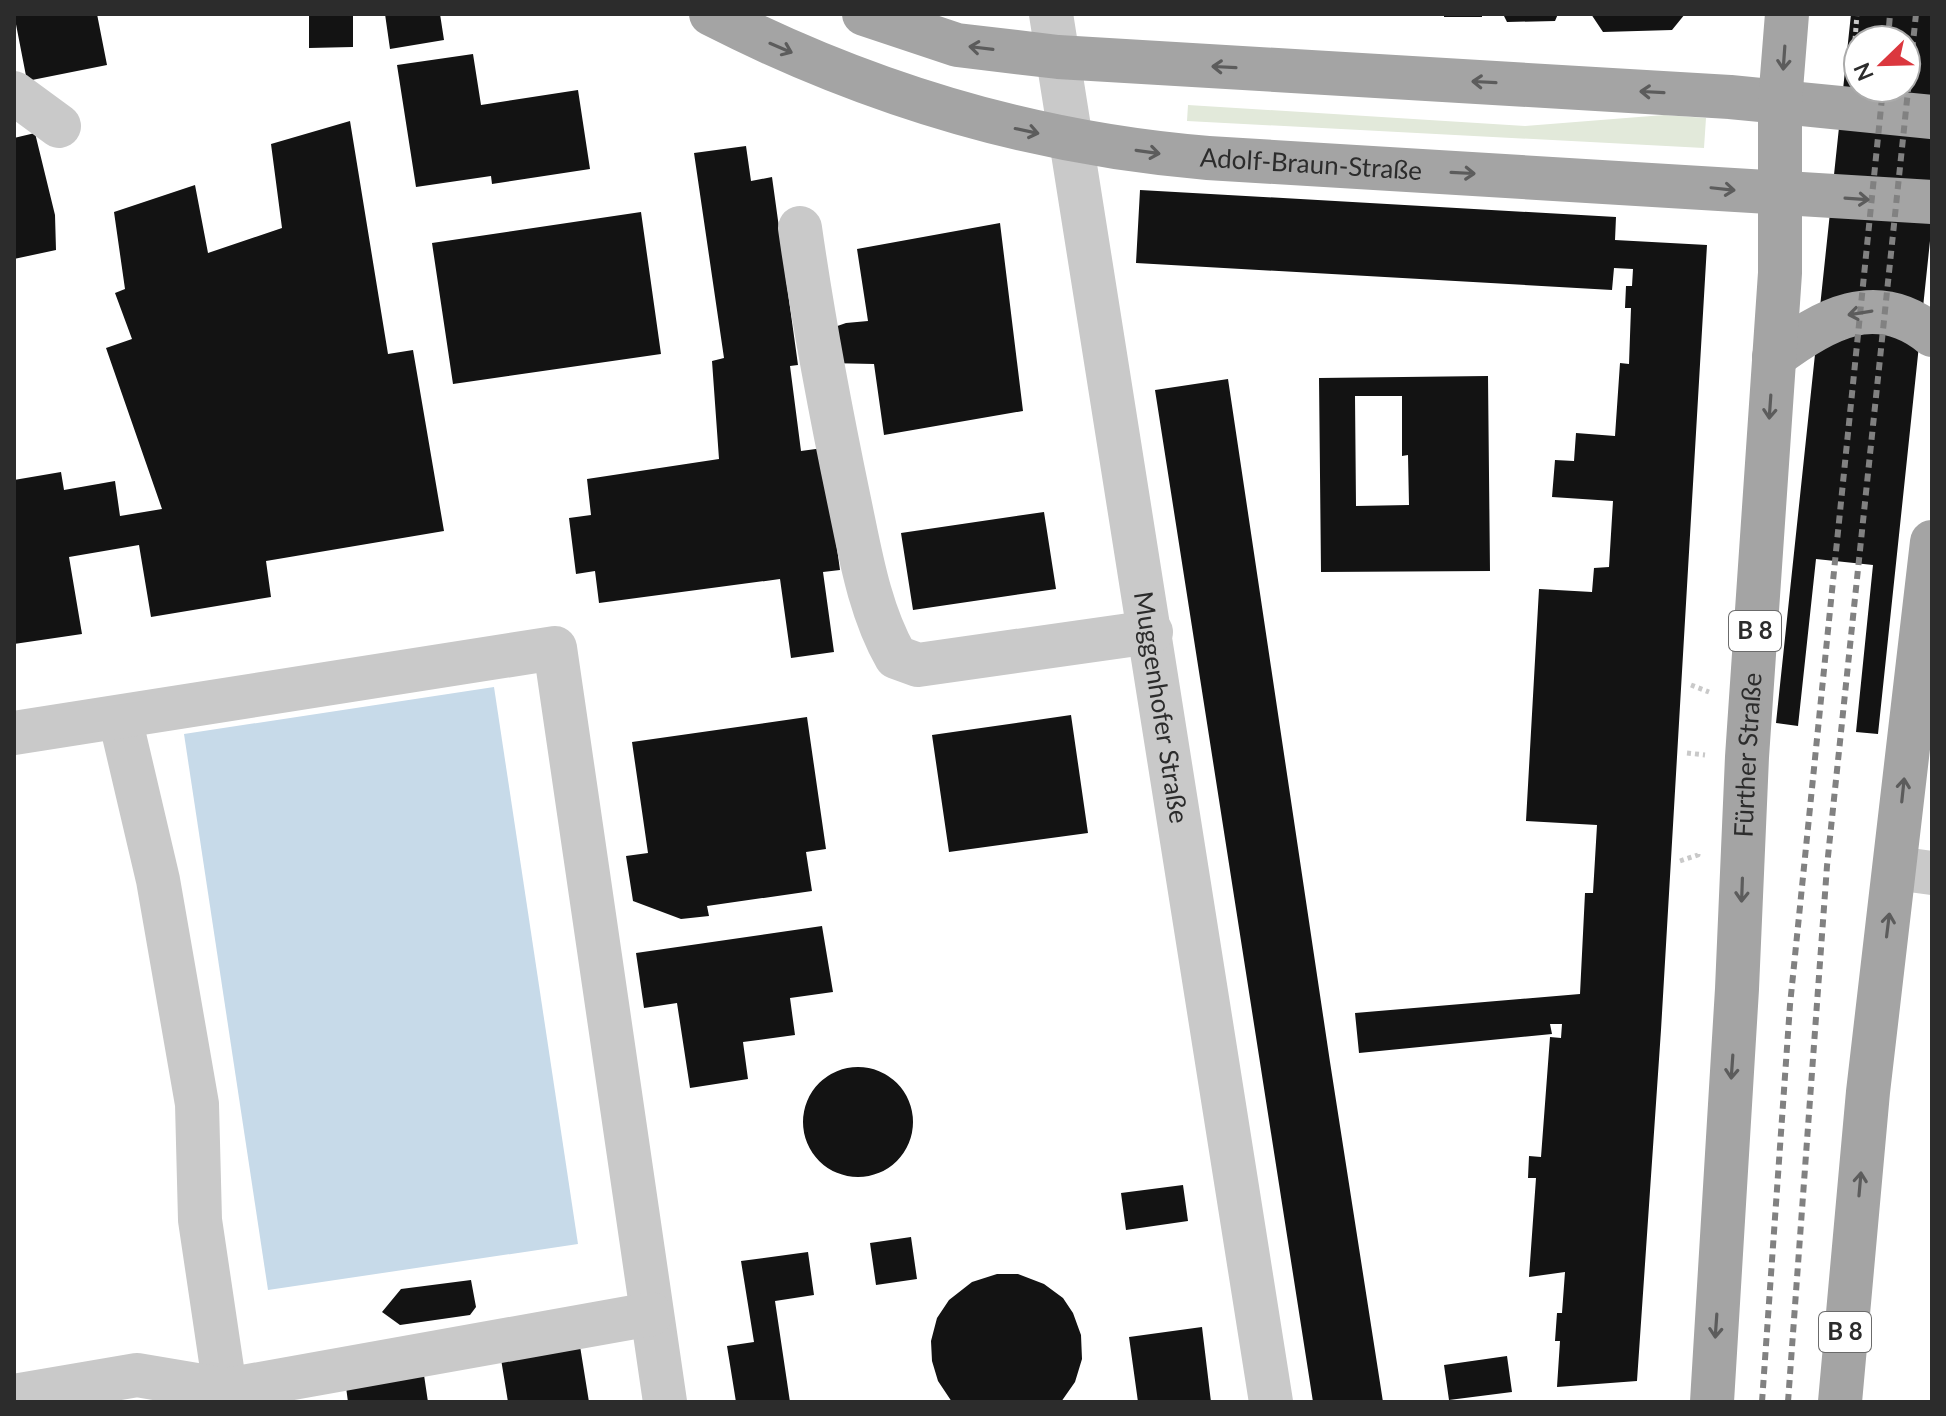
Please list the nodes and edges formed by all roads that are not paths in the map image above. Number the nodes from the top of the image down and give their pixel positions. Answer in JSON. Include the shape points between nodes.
{"nodes":[{"id":1,"x":711,"y":14,"type":"edge"},
{"id":2,"x":864,"y":14,"type":"edge"},
{"id":3,"x":1051,"y":14,"type":"edge"},
{"id":4,"x":1787,"y":14,"type":"edge"},
{"id":5,"x":1058,"y":57,"type":"junction"},
{"id":6,"x":14,"y":93,"type":"edge"},
{"id":7,"x":1780,"y":102,"type":"junction"},
{"id":8,"x":1932,"y":117,"type":"edge"},
{"id":9,"x":59,"y":126,"type":"dead end"},
{"id":10,"x":1071,"y":140,"type":"junction"},
{"id":11,"x":1782,"y":195,"type":"junction"},
{"id":12,"x":1932,"y":202,"type":"edge"},
{"id":13,"x":800,"y":228,"type":"dead end"},
{"id":14,"x":1932,"y":335,"type":"edge"},
{"id":15,"x":1774,"y":357,"type":"junction"},
{"id":16,"x":1932,"y":542,"type":"edge"},
{"id":17,"x":1151,"y":632,"type":"junction"},
{"id":18,"x":120,"y":718,"type":"junction"},
{"id":19,"x":14,"y":733,"type":"edge"},
{"id":20,"x":1914,"y":870,"type":"edge"},
{"id":21,"x":651,"y":1314,"type":"junction"},
{"id":22,"x":14,"y":1396,"type":"edge"},
{"id":23,"x":227,"y":1396,"type":"edge"},
{"id":24,"x":665,"y":1402,"type":"edge"},
{"id":25,"x":1271,"y":1402,"type":"edge"},
{"id":26,"x":1712,"y":1402,"type":"edge"},
{"id":27,"x":1840,"y":1402,"type":"edge"}],
"edges":[{"from":1,"to":10,"type":"main road","name":"Adolf-Braun-Straße","one_way":true,"via":[[814,62],[923,102]]},
{"from":5,"to":2,"type":"main road","one_way":true,"via":[[957,45]]},
{"from":3,"to":5,"type":"street","name":"Muggenhofer Straße"},
{"from":4,"to":7,"type":"main road","name":"Fürther Straße","number":"B 8","one_way":true},
{"from":7,"to":5,"type":"main road","one_way":true},
{"from":5,"to":10,"type":"street","name":"Muggenhofer Straße"},
{"from":6,"to":9,"type":"street"},
{"from":7,"to":8,"type":"main road"},
{"from":7,"to":11,"type":"main road","name":"Fürther Straße","number":"B 8"},
{"from":10,"to":11,"type":"main road","name":"Adolf-Braun-Straße","one_way":true,"via":[[1208,158],[1690,185]]},
{"from":10,"to":17,"type":"street","name":"Muggenhofer Straße"},
{"from":11,"to":12,"type":"main road","name":"Adolf-Braun-Straße","one_way":true},
{"from":11,"to":15,"type":"main road","name":"Fürther Straße","number":"B 8"},
{"from":13,"to":17,"type":"street","via":[[818,351],[863,564],[884,636],[896,657],[918,665]]},
{"from":14,"to":15,"type":"main road","one_way":true,"via":[[1901,317],[1874,311],[1813,328]]},
{"from":15,"to":26,"type":"main road","name":"Fürther Straße","number":"B 8","one_way":true},
{"from":20,"to":16,"type":"main road","number":"B 8","one_way":true},
{"from":17,"to":25,"type":"street","name":"Muggenhofer Straße"},
{"from":18,"to":19,"type":"street"},
{"from":18,"to":21,"type":"street","via":[[555,648]]},
{"from":18,"to":23,"type":"street","via":[[158,880],[197,1104],[200,1220]]},
{"from":27,"to":20,"type":"main road","number":"B 8","one_way":true,"via":[[1868,1092]]},
{"from":21,"to":23,"type":"street"},
{"from":21,"to":24,"type":"street"},
{"from":22,"to":23,"type":"street","via":[[137,1375]]}]}
